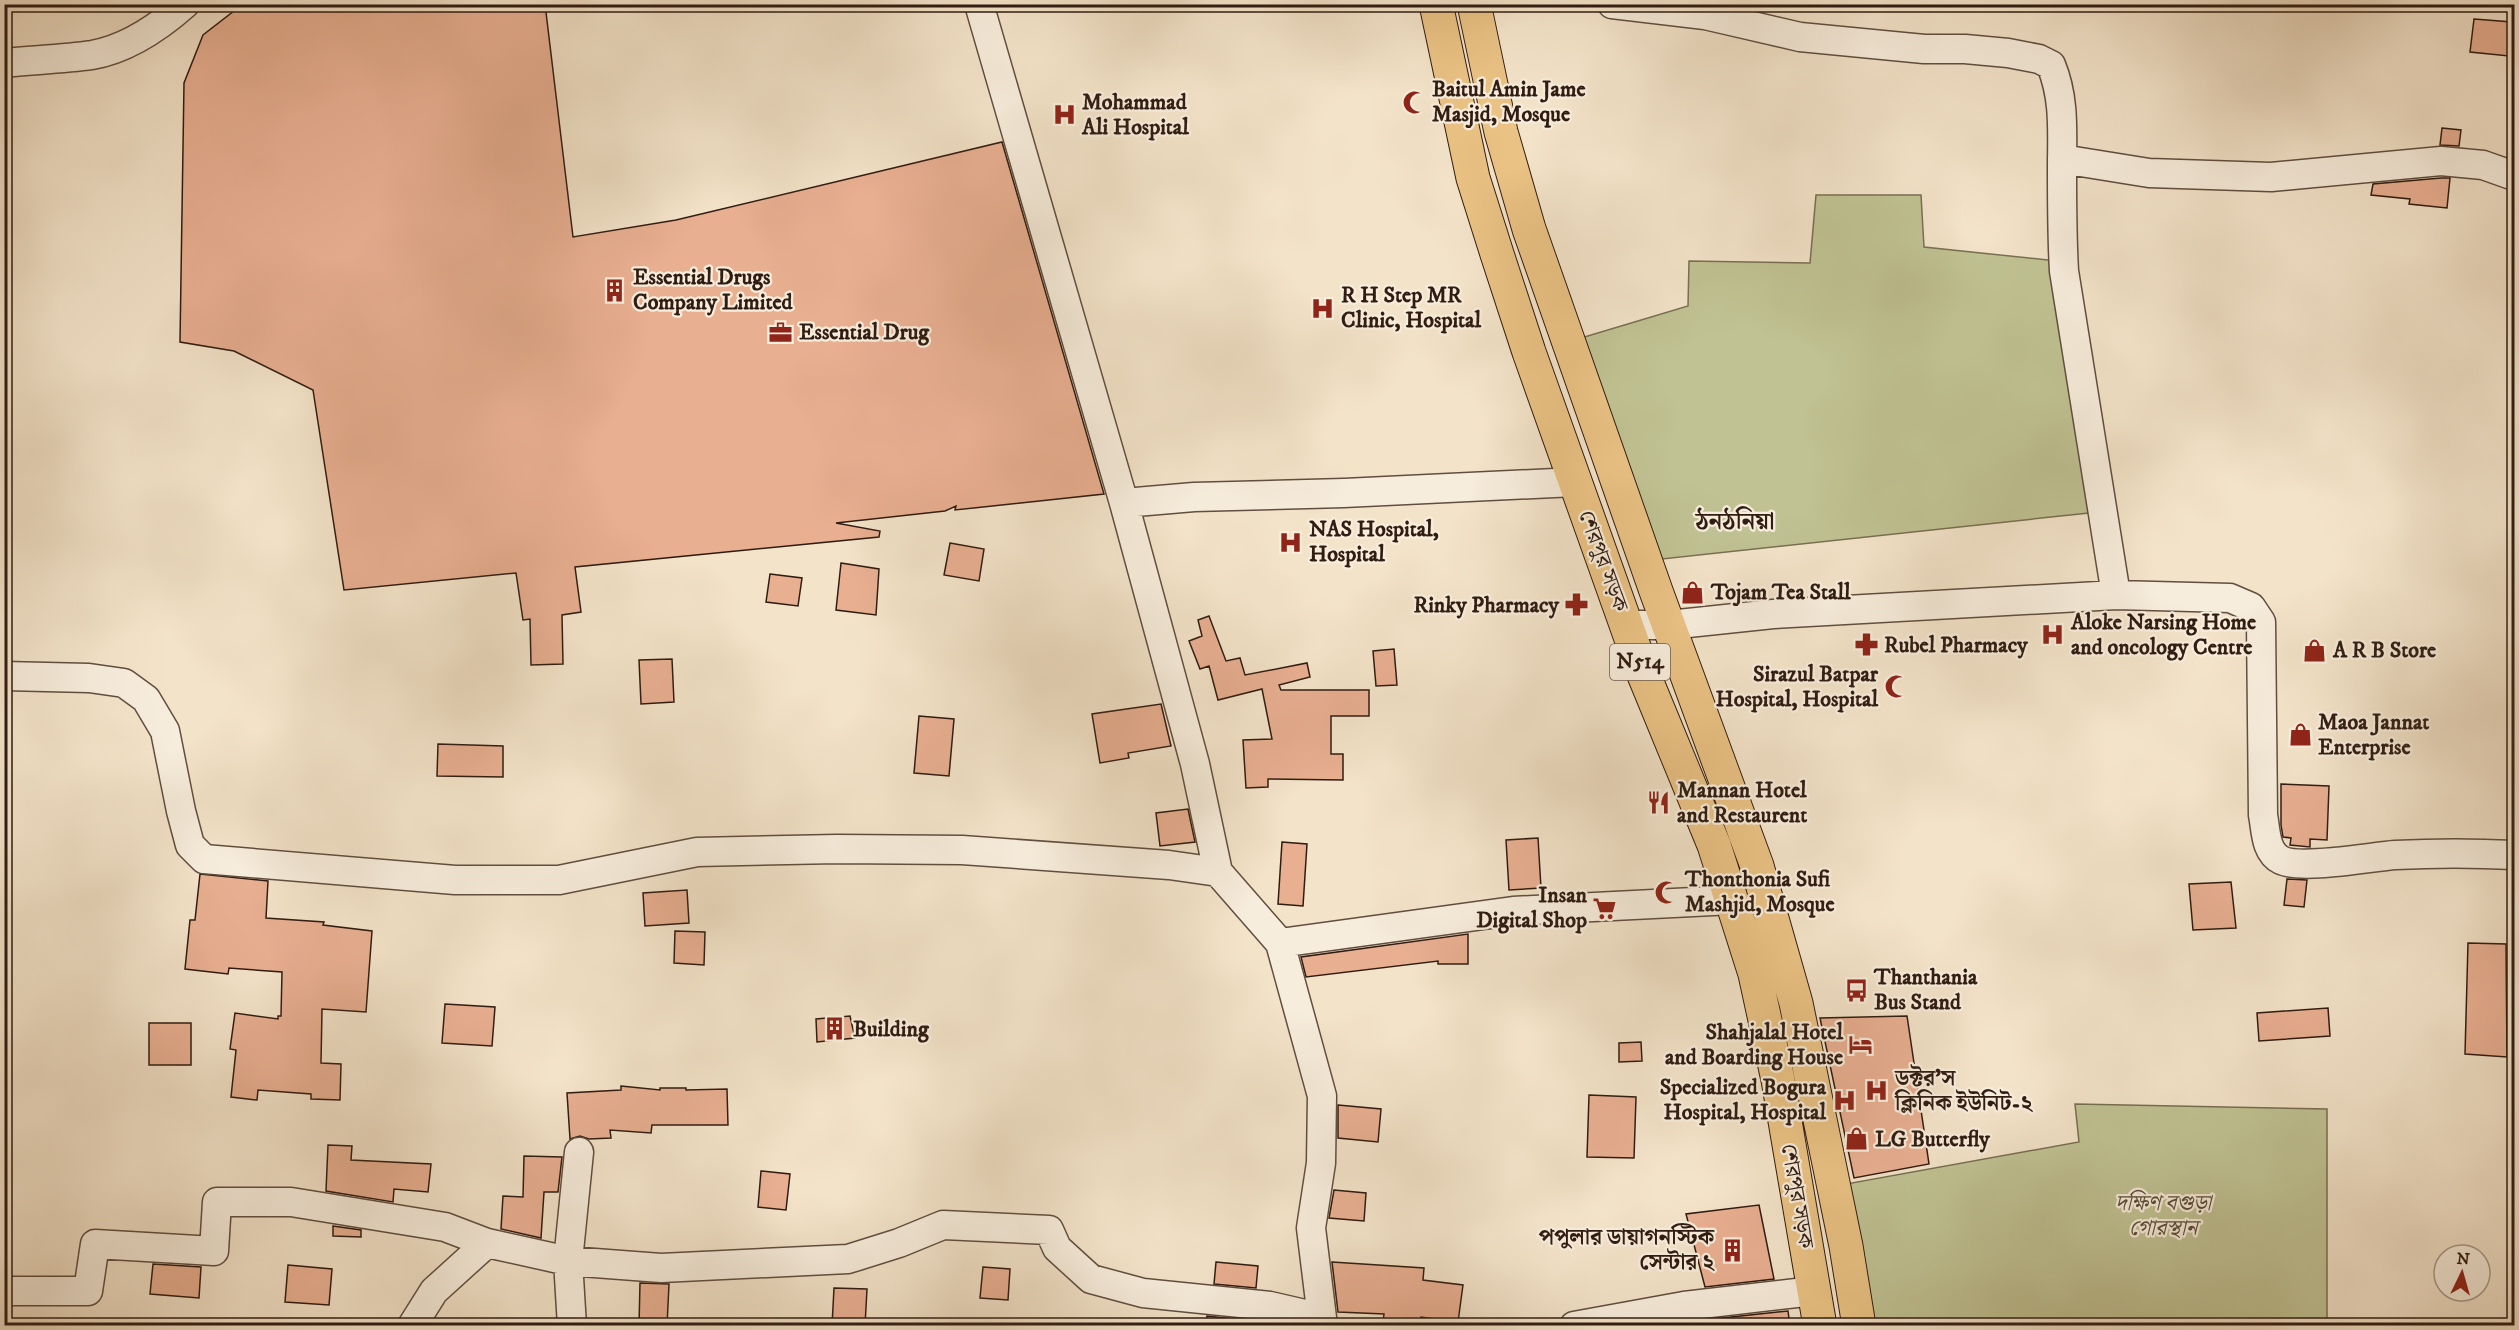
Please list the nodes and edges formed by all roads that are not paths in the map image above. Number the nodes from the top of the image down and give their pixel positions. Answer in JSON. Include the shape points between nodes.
{"nodes":[{"id":1,"x":185,"y":4,"type":"edge"},
{"id":2,"x":979,"y":4,"type":"edge"},
{"id":3,"x":1436,"y":4,"type":"edge"},
{"id":4,"x":1474,"y":4,"type":"edge"},
{"id":5,"x":1612,"y":4,"type":"edge"},
{"id":6,"x":4,"y":63,"type":"edge"},
{"id":7,"x":2062,"y":159,"type":"junction"},
{"id":8,"x":2514,"y":176,"type":"edge"},
{"id":9,"x":1575,"y":482,"type":"junction"},
{"id":10,"x":1124,"y":503,"type":"junction"},
{"id":11,"x":2116,"y":595,"type":"junction"},
{"id":12,"x":1626,"y":625,"type":"junction"},
{"id":13,"x":1669,"y":626,"type":"junction"},
{"id":14,"x":4,"y":676,"type":"edge"},
{"id":15,"x":2514,"y":855,"type":"edge"},
{"id":16,"x":1218,"y":872,"type":"junction"},
{"id":17,"x":1733,"y":900,"type":"junction"},
{"id":18,"x":1280,"y":943,"type":"junction"},
{"id":19,"x":579,"y":1152,"type":"dead end"},
{"id":20,"x":487,"y":1243,"type":"junction"},
{"id":21,"x":568,"y":1262,"type":"junction"},
{"id":22,"x":1814,"y":1291,"type":"junction"},
{"id":23,"x":4,"y":1292,"type":"edge"},
{"id":24,"x":1322,"y":1322,"type":"edge"},
{"id":25,"x":412,"y":1326,"type":"edge"},
{"id":26,"x":572,"y":1326,"type":"edge"},
{"id":27,"x":1574,"y":1326,"type":"edge"},
{"id":28,"x":1820,"y":1326,"type":"edge"},
{"id":29,"x":1858,"y":1326,"type":"edge"}],
"edges":[{"from":1,"to":6,"type":"street","via":[[134,41],[94,54]]},
{"from":2,"to":10,"type":"street"},
{"from":3,"to":9,"type":"highway","name":"শেরপুর সড়ক","number":"N514","via":[[1473,178]]},
{"from":4,"to":13,"type":"highway","name":"শেরপুর সড়ক","number":"N514","via":[[1501,132],[1529,229]]},
{"from":5,"to":7,"type":"street","via":[[1705,15],[1800,38],[1965,49],[2039,59],[2051,65],[2059,84]]},
{"from":7,"to":8,"type":"street","via":[[2149,173],[2271,177],[2441,161],[2482,165]]},
{"from":7,"to":11,"type":"street","via":[[2064,271]]},
{"from":9,"to":10,"type":"street","via":[[1344,494],[1194,496]]},
{"from":9,"to":12,"type":"highway","name":"শেরপুর সড়ক","number":"N514"},
{"from":10,"to":16,"type":"street","via":[[1195,764]]},
{"from":11,"to":13,"type":"street","via":[[1784,613]]},
{"from":11,"to":15,"type":"street","via":[[2230,598],[2251,607],[2261,622],[2263,815],[2271,852],[2281,861],[2315,863],[2395,855]]},
{"from":12,"to":13,"type":"street"},
{"from":12,"to":17,"type":"highway","name":"শেরপুর সড়ক","number":"N514"},
{"from":13,"to":29,"type":"highway","name":"শেরপুর সড়ক","number":"N514","via":[[1757,866],[1796,1004],[1846,1246]]},
{"from":14,"to":16,"type":"street","via":[[124,683],[146,699],[165,731],[190,844],[204,859],[455,880],[559,880],[697,852],[951,850]]},
{"from":16,"to":18,"type":"street"},
{"from":17,"to":18,"type":"street","via":[[1513,911]]},
{"from":17,"to":22,"type":"highway","name":"শেরপুর সড়ক","number":"N514","via":[[1755,974],[1778,1080]]},
{"from":18,"to":24,"type":"street","via":[[1322,1096],[1321,1163],[1311,1228]]},
{"from":19,"to":21,"type":"street"},
{"from":20,"to":21,"type":"street"},
{"from":20,"to":23,"type":"street","via":[[445,1227],[291,1202],[217,1202],[214,1251],[95,1244],[88,1291]]},
{"from":20,"to":25,"type":"street","via":[[434,1291]]},
{"from":21,"to":24,"type":"street","via":[[661,1268],[848,1259],[899,1244],[943,1225],[1050,1230],[1057,1248],[1091,1279],[1143,1293],[1270,1306]]},
{"from":21,"to":26,"type":"street"},
{"from":22,"to":27,"type":"street","via":[[1684,1306]]},
{"from":22,"to":28,"type":"highway","name":"শেরপুর সড়ক","number":"N514"}]}
